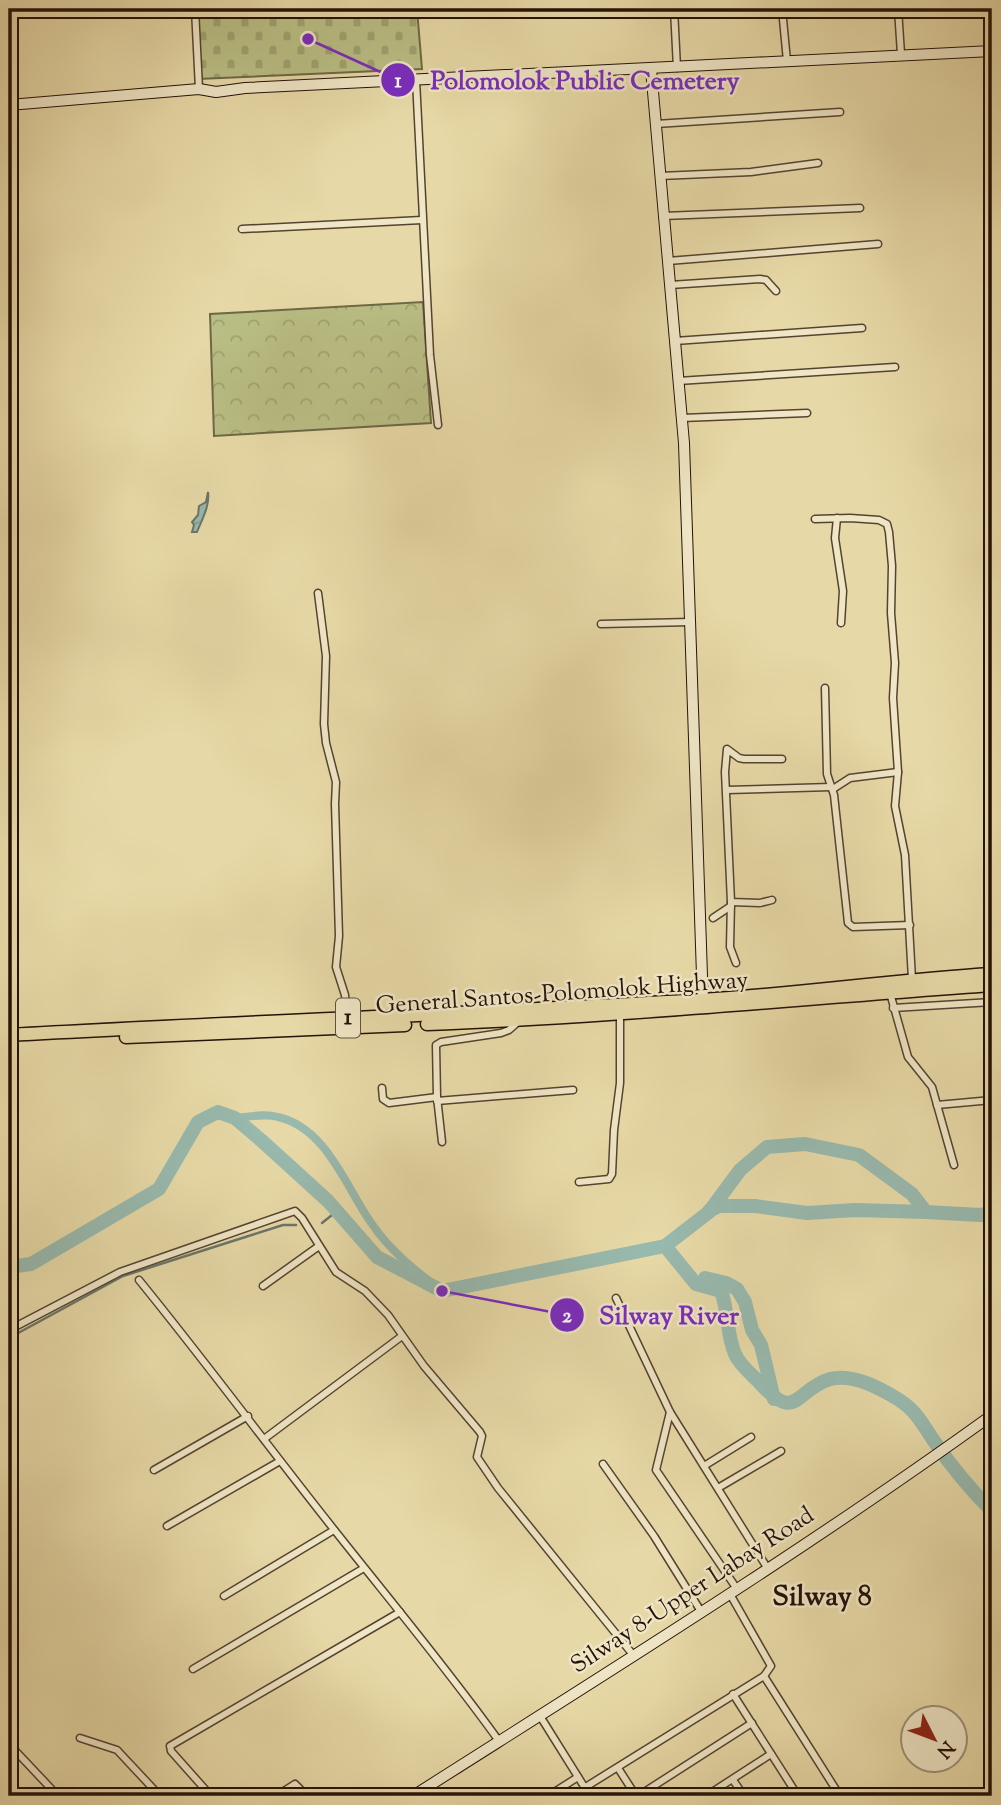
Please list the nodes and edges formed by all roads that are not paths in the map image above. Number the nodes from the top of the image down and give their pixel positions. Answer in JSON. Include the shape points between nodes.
{"nodes":[{"id":1,"x":195,"y":9,"type":"edge"},
{"id":2,"x":674,"y":9,"type":"edge"},
{"id":3,"x":782,"y":9,"type":"edge"},
{"id":4,"x":898,"y":9,"type":"edge"},
{"id":5,"x":992,"y":51,"type":"edge"},
{"id":6,"x":901,"y":54,"type":"junction"},
{"id":7,"x":787,"y":61,"type":"junction"},
{"id":8,"x":677,"y":68,"type":"junction"},
{"id":9,"x":651,"y":69,"type":"junction"},
{"id":10,"x":416,"y":80,"type":"junction"},
{"id":11,"x":199,"y":89,"type":"junction"},
{"id":12,"x":9,"y":105,"type":"edge"},
{"id":13,"x":840,"y":112,"type":"dead end"},
{"id":14,"x":656,"y":124,"type":"junction"},
{"id":15,"x":818,"y":163,"type":"dead end"},
{"id":16,"x":660,"y":176,"type":"junction"},
{"id":17,"x":859,"y":208,"type":"dead end"},
{"id":18,"x":663,"y":216,"type":"junction"},
{"id":19,"x":422,"y":220,"type":"junction"},
{"id":20,"x":242,"y":229,"type":"dead end"},
{"id":21,"x":878,"y":244,"type":"dead end"},
{"id":22,"x":668,"y":261,"type":"junction"},
{"id":23,"x":670,"y":285,"type":"junction"},
{"id":24,"x":776,"y":291,"type":"dead end"},
{"id":25,"x":862,"y":328,"type":"dead end"},
{"id":26,"x":675,"y":341,"type":"junction"},
{"id":27,"x":895,"y":367,"type":"dead end"},
{"id":28,"x":678,"y":381,"type":"junction"},
{"id":29,"x":807,"y":413,"type":"dead end"},
{"id":30,"x":682,"y":418,"type":"junction"},
{"id":31,"x":438,"y":425,"type":"dead end"},
{"id":32,"x":837,"y":518,"type":"junction"},
{"id":33,"x":815,"y":519,"type":"dead end"},
{"id":34,"x":318,"y":593,"type":"dead end"},
{"id":35,"x":691,"y":622,"type":"junction"},
{"id":36,"x":841,"y":622,"type":"dead end"},
{"id":37,"x":601,"y":624,"type":"dead end"},
{"id":38,"x":825,"y":688,"type":"dead end"},
{"id":39,"x":782,"y":759,"type":"dead end"},
{"id":40,"x":898,"y":772,"type":"junction"},
{"id":41,"x":832,"y":788,"type":"junction"},
{"id":42,"x":727,"y":790,"type":"junction"},
{"id":43,"x":772,"y":900,"type":"dead end"},
{"id":44,"x":731,"y":904,"type":"junction"},
{"id":45,"x":713,"y":918,"type":"dead end"},
{"id":46,"x":910,"y":925,"type":"junction"},
{"id":47,"x":736,"y":963,"type":"dead end"},
{"id":48,"x":992,"y":974,"type":"edge"},
{"id":49,"x":912,"y":979,"type":"junction"},
{"id":50,"x":992,"y":985,"type":"edge"},
{"id":51,"x":890,"y":991,"type":"junction"},
{"id":52,"x":992,"y":1003,"type":"edge"},
{"id":53,"x":703,"y":1004,"type":"junction"},
{"id":54,"x":893,"y":1008,"type":"junction"},
{"id":55,"x":620,"y":1013,"type":"junction"},
{"id":56,"x":347,"y":1018,"type":"junction"},
{"id":57,"x":519,"y":1021,"type":"junction"},
{"id":58,"x":9,"y":1035,"type":"edge"},
{"id":59,"x":9,"y":1044,"type":"edge"},
{"id":60,"x":382,"y":1088,"type":"dead end"},
{"id":61,"x":573,"y":1090,"type":"dead end"},
{"id":62,"x":437,"y":1099,"type":"junction"},
{"id":63,"x":992,"y":1101,"type":"edge"},
{"id":64,"x":937,"y":1105,"type":"junction"},
{"id":65,"x":442,"y":1142,"type":"dead end"},
{"id":66,"x":954,"y":1165,"type":"dead end"},
{"id":67,"x":579,"y":1182,"type":"dead end"},
{"id":68,"x":319,"y":1246,"type":"junction"},
{"id":69,"x":139,"y":1280,"type":"dead end"},
{"id":70,"x":263,"y":1286,"type":"dead end"},
{"id":71,"x":616,"y":1298,"type":"dead end"},
{"id":72,"x":9,"y":1330,"type":"edge"},
{"id":73,"x":402,"y":1336,"type":"junction"},
{"id":74,"x":670,"y":1412,"type":"junction"},
{"id":75,"x":992,"y":1415,"type":"edge"},
{"id":76,"x":248,"y":1416,"type":"junction"},
{"id":77,"x":751,"y":1437,"type":"dead end"},
{"id":78,"x":264,"y":1439,"type":"junction"},
{"id":79,"x":781,"y":1451,"type":"dead end"},
{"id":80,"x":280,"y":1461,"type":"junction"},
{"id":81,"x":603,"y":1464,"type":"dead end"},
{"id":82,"x":704,"y":1466,"type":"junction"},
{"id":83,"x":154,"y":1470,"type":"dead end"},
{"id":84,"x":718,"y":1488,"type":"junction"},
{"id":85,"x":167,"y":1526,"type":"dead end"},
{"id":86,"x":334,"y":1530,"type":"junction"},
{"id":87,"x":364,"y":1568,"type":"junction"},
{"id":88,"x":768,"y":1569,"type":"junction"},
{"id":89,"x":734,"y":1592,"type":"junction"},
{"id":90,"x":224,"y":1596,"type":"dead end"},
{"id":91,"x":400,"y":1612,"type":"junction"},
{"id":92,"x":702,"y":1613,"type":"junction"},
{"id":93,"x":634,"y":1656,"type":"junction"},
{"id":94,"x":192,"y":1669,"type":"dead end"},
{"id":95,"x":764,"y":1676,"type":"junction"},
{"id":96,"x":733,"y":1694,"type":"junction"},
{"id":97,"x":540,"y":1716,"type":"junction"},
{"id":98,"x":752,"y":1723,"type":"junction"},
{"id":99,"x":80,"y":1738,"type":"dead end"},
{"id":100,"x":499,"y":1741,"type":"junction"},
{"id":101,"x":9,"y":1744,"type":"edge"},
{"id":102,"x":771,"y":1754,"type":"junction"},
{"id":103,"x":618,"y":1768,"type":"junction"},
{"id":104,"x":578,"y":1777,"type":"junction"},
{"id":105,"x":733,"y":1780,"type":"junction"},
{"id":106,"x":584,"y":1788,"type":"junction"},
{"id":107,"x":58,"y":1796,"type":"edge"},
{"id":108,"x":160,"y":1796,"type":"edge"},
{"id":109,"x":211,"y":1796,"type":"edge"},
{"id":110,"x":276,"y":1796,"type":"edge"},
{"id":111,"x":307,"y":1796,"type":"edge"},
{"id":112,"x":414,"y":1796,"type":"edge"},
{"id":113,"x":548,"y":1796,"type":"edge"},
{"id":114,"x":590,"y":1796,"type":"edge"},
{"id":115,"x":637,"y":1796,"type":"edge"},
{"id":116,"x":706,"y":1796,"type":"edge"},
{"id":117,"x":744,"y":1796,"type":"edge"},
{"id":118,"x":798,"y":1796,"type":"edge"},
{"id":119,"x":840,"y":1796,"type":"edge"}],
"edges":[{"from":1,"to":11,"type":"street"},
{"from":2,"to":8,"type":"street"},
{"from":3,"to":7,"type":"street"},
{"from":4,"to":6,"type":"street"},
{"from":5,"to":6,"type":"street"},
{"from":6,"to":7,"type":"street"},
{"from":7,"to":8,"type":"street"},
{"from":8,"to":9,"type":"street"},
{"from":9,"to":10,"type":"street"},
{"from":9,"to":14,"type":"street"},
{"from":10,"to":11,"type":"street","via":[[216,92]]},
{"from":10,"to":19,"type":"street"},
{"from":11,"to":12,"type":"street"},
{"from":13,"to":14,"type":"street"},
{"from":14,"to":16,"type":"street"},
{"from":15,"to":16,"type":"street"},
{"from":16,"to":18,"type":"street"},
{"from":17,"to":18,"type":"street"},
{"from":18,"to":22,"type":"street"},
{"from":19,"to":20,"type":"street"},
{"from":19,"to":31,"type":"street"},
{"from":21,"to":22,"type":"street"},
{"from":22,"to":23,"type":"street"},
{"from":23,"to":24,"type":"street","via":[[760,279]]},
{"from":23,"to":26,"type":"street"},
{"from":25,"to":26,"type":"street"},
{"from":26,"to":28,"type":"street"},
{"from":27,"to":28,"type":"street"},
{"from":28,"to":30,"type":"street"},
{"from":29,"to":30,"type":"street"},
{"from":30,"to":35,"type":"street"},
{"from":32,"to":33,"type":"street"},
{"from":32,"to":36,"type":"street"},
{"from":32,"to":40,"type":"street","via":[[879,520],[887,524],[889,532]]},
{"from":34,"to":56,"type":"street","via":[[326,656],[326,743],[336,782],[336,967]]},
{"from":35,"to":37,"type":"street"},
{"from":35,"to":53,"type":"street"},
{"from":38,"to":41,"type":"street","via":[[825,750]]},
{"from":39,"to":42,"type":"street","via":[[739,758],[726,746]]},
{"from":40,"to":41,"type":"street","via":[[850,778]]},
{"from":40,"to":46,"type":"street","via":[[895,806],[905,855]]},
{"from":41,"to":42,"type":"street"},
{"from":41,"to":46,"type":"street","via":[[848,923],[853,927]]},
{"from":42,"to":44,"type":"street"},
{"from":43,"to":44,"type":"street"},
{"from":44,"to":45,"type":"street"},
{"from":44,"to":47,"type":"street","via":[[730,947]]},
{"from":46,"to":49,"type":"street"},
{"from":48,"to":49,"type":"highway","number":"1"},
{"from":49,"to":53,"type":"highway","number":"1"},
{"from":50,"to":51,"type":"highway","name":"General Santos-Polomolok Highway","number":"1"},
{"from":51,"to":53,"type":"highway","name":"General Santos-Polomolok Highway","number":"1"},
{"from":51,"to":54,"type":"street"},
{"from":52,"to":54,"type":"street"},
{"from":53,"to":55,"type":"highway","name":"General Santos-Polomolok Highway","number":"1"},
{"from":53,"to":56,"type":"highway","number":"1"},
{"from":54,"to":64,"type":"street","via":[[908,1057],[932,1087]]},
{"from":55,"to":57,"type":"highway","name":"General Santos-Polomolok Highway","number":"1"},
{"from":55,"to":67,"type":"street","via":[[612,1174],[602,1182]]},
{"from":56,"to":58,"type":"highway","number":"1"},
{"from":57,"to":59,"type":"highway","name":"General Santos-Polomolok Highway","number":"1"},
{"from":57,"to":62,"type":"street","via":[[506,1031],[436,1045]]},
{"from":60,"to":62,"type":"street","via":[[383,1099],[389,1103]]},
{"from":61,"to":62,"type":"street"},
{"from":62,"to":65,"type":"street"},
{"from":63,"to":64,"type":"street"},
{"from":64,"to":66,"type":"street"},
{"from":68,"to":70,"type":"street"},
{"from":68,"to":72,"type":"street","via":[[302,1218],[290,1211],[120,1272]]},
{"from":68,"to":73,"type":"street","via":[[336,1272],[373,1300]]},
{"from":69,"to":76,"type":"street"},
{"from":71,"to":74,"type":"street"},
{"from":73,"to":78,"type":"street"},
{"from":73,"to":93,"type":"street","via":[[480,1432],[476,1455],[498,1488]]},
{"from":74,"to":82,"type":"street"},
{"from":74,"to":89,"type":"street","via":[[656,1470]]},
{"from":75,"to":88,"type":"street","name":"Silway 8-Upper Labay Road"},
{"from":76,"to":78,"type":"street"},
{"from":76,"to":83,"type":"street"},
{"from":77,"to":82,"type":"street"},
{"from":78,"to":80,"type":"street"},
{"from":79,"to":84,"type":"street"},
{"from":80,"to":85,"type":"street"},
{"from":80,"to":86,"type":"street"},
{"from":81,"to":92,"type":"street"},
{"from":82,"to":84,"type":"street"},
{"from":84,"to":88,"type":"street"},
{"from":86,"to":87,"type":"street"},
{"from":86,"to":90,"type":"street"},
{"from":87,"to":91,"type":"street"},
{"from":87,"to":94,"type":"street"},
{"from":88,"to":89,"type":"street","name":"Silway 8-Upper Labay Road"},
{"from":89,"to":92,"type":"street","name":"Silway 8-Upper Labay Road"},
{"from":89,"to":95,"type":"street","via":[[772,1664]]},
{"from":91,"to":100,"type":"street"},
{"from":91,"to":109,"type":"street","via":[[170,1746]]},
{"from":92,"to":93,"type":"street","name":"Silway 8-Upper Labay Road"},
{"from":93,"to":97,"type":"street","name":"Silway 8-Upper Labay Road"},
{"from":95,"to":96,"type":"street"},
{"from":95,"to":119,"type":"street"},
{"from":96,"to":98,"type":"street"},
{"from":96,"to":103,"type":"street"},
{"from":97,"to":100,"type":"street","name":"Silway 8-Upper Labay Road"},
{"from":97,"to":104,"type":"street"},
{"from":98,"to":102,"type":"street"},
{"from":98,"to":115,"type":"street"},
{"from":99,"to":108,"type":"street","via":[[117,1750]]},
{"from":100,"to":112,"type":"street","name":"Silway 8-Upper Labay Road"},
{"from":101,"to":107,"type":"street"},
{"from":102,"to":105,"type":"street"},
{"from":102,"to":118,"type":"street"},
{"from":103,"to":106,"type":"street"},
{"from":103,"to":115,"type":"street"},
{"from":104,"to":106,"type":"street"},
{"from":104,"to":113,"type":"street"},
{"from":105,"to":116,"type":"street"},
{"from":105,"to":117,"type":"street"},
{"from":106,"to":114,"type":"street"},
{"from":110,"to":111,"type":"street","via":[[295,1784]]}]}
